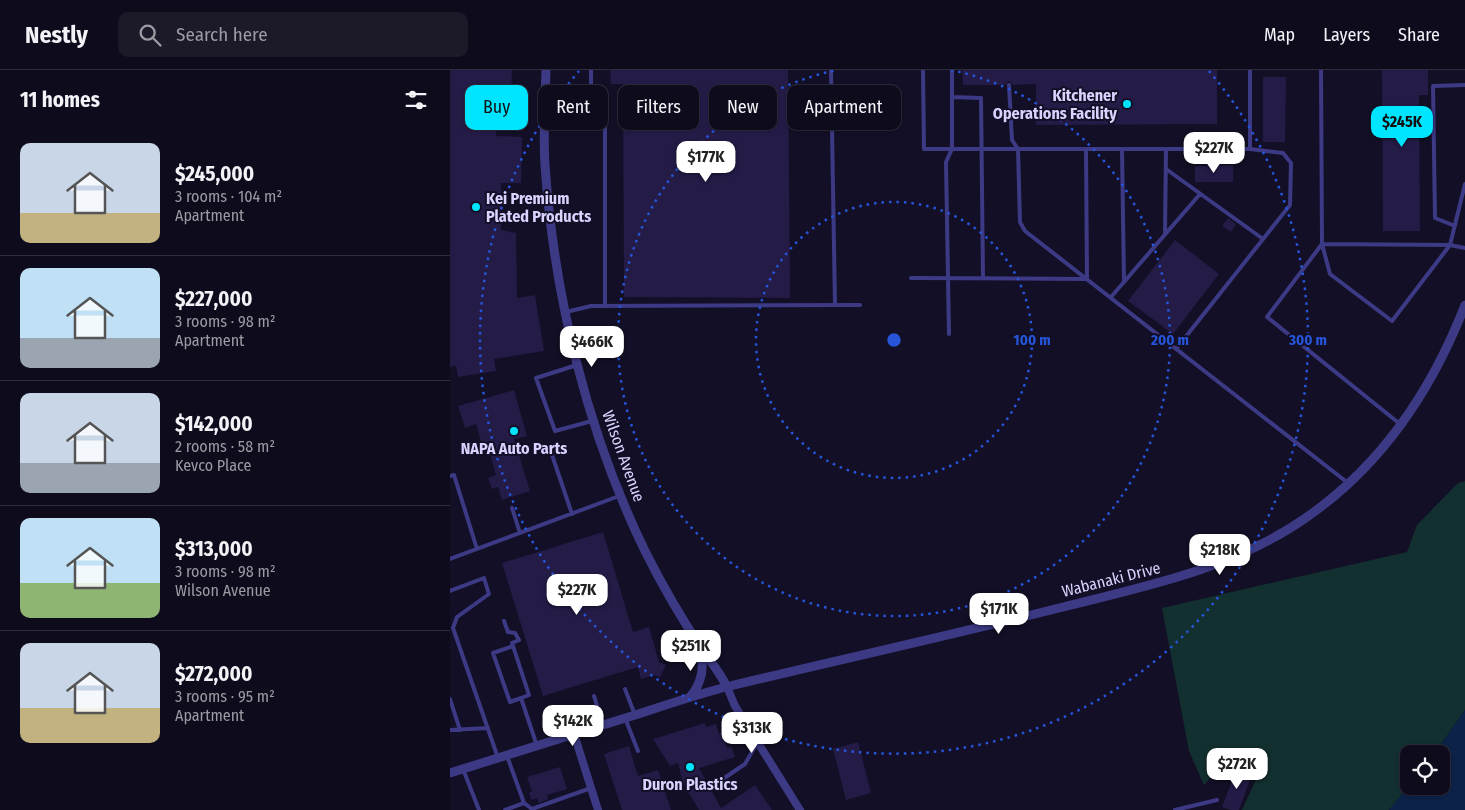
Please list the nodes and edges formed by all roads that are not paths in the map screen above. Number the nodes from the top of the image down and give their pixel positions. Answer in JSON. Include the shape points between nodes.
{"nodes":[{"id":1,"x":546,"y":70,"type":"edge"},
{"id":2,"x":591,"y":70,"type":"edge"},
{"id":3,"x":831,"y":70,"type":"edge"},
{"id":4,"x":923,"y":70,"type":"edge"},
{"id":5,"x":952,"y":70,"type":"edge"},
{"id":6,"x":1250,"y":70,"type":"edge"},
{"id":7,"x":1321,"y":70,"type":"edge"},
{"id":8,"x":546,"y":85,"type":"edge"},
{"id":9,"x":591,"y":85,"type":"edge"},
{"id":10,"x":1009,"y":85,"type":"dead end"},
{"id":11,"x":1465,"y":85,"type":"edge"},
{"id":12,"x":952,"y":97,"type":"junction"},
{"id":13,"x":545,"y":130,"type":"edge"},
{"id":14,"x":605,"y":130,"type":"edge"},
{"id":15,"x":952,"y":149,"type":"junction"},
{"id":16,"x":982,"y":149,"type":"junction"},
{"id":17,"x":1018,"y":149,"type":"junction"},
{"id":18,"x":1086,"y":149,"type":"junction"},
{"id":19,"x":1122,"y":149,"type":"junction"},
{"id":20,"x":1166,"y":149,"type":"junction"},
{"id":21,"x":1250,"y":149,"type":"junction"},
{"id":22,"x":1166,"y":169,"type":"junction"},
{"id":23,"x":1465,"y":184,"type":"edge"},
{"id":24,"x":1200,"y":194,"type":"junction"},
{"id":25,"x":1455,"y":226,"type":"junction"},
{"id":26,"x":1165,"y":234,"type":"junction"},
{"id":27,"x":1263,"y":239,"type":"junction"},
{"id":28,"x":1322,"y":244,"type":"junction"},
{"id":29,"x":1450,"y":245,"type":"junction"},
{"id":30,"x":1465,"y":248,"type":"edge"},
{"id":31,"x":911,"y":278,"type":"dead end"},
{"id":32,"x":948,"y":278,"type":"junction"},
{"id":33,"x":983,"y":278,"type":"junction"},
{"id":34,"x":1086,"y":278,"type":"junction"},
{"id":35,"x":1124,"y":281,"type":"junction"},
{"id":36,"x":1111,"y":297,"type":"junction"},
{"id":37,"x":835,"y":305,"type":"junction"},
{"id":38,"x":860,"y":305,"type":"dead end"},
{"id":39,"x":1465,"y":305,"type":"edge"},
{"id":40,"x":605,"y":306,"type":"junction"},
{"id":41,"x":566,"y":312,"type":"junction"},
{"id":42,"x":949,"y":334,"type":"dead end"},
{"id":43,"x":1176,"y":348,"type":"junction"},
{"id":44,"x":578,"y":364,"type":"junction"},
{"id":45,"x":594,"y":420,"type":"junction"},
{"id":46,"x":1402,"y":425,"type":"junction"},
{"id":47,"x":550,"y":452,"type":"dead end"},
{"id":48,"x":450,"y":476,"type":"edge"},
{"id":49,"x":1350,"y":484,"type":"junction"},
{"id":50,"x":621,"y":495,"type":"junction"},
{"id":51,"x":512,"y":508,"type":"dead end"},
{"id":52,"x":572,"y":514,"type":"junction"},
{"id":53,"x":520,"y":533,"type":"junction"},
{"id":54,"x":477,"y":549,"type":"junction"},
{"id":55,"x":450,"y":559,"type":"edge"},
{"id":56,"x":450,"y":591,"type":"edge"},
{"id":57,"x":504,"y":621,"type":"dead end"},
{"id":58,"x":513,"y":646,"type":"junction"},
{"id":59,"x":702,"y":649,"type":"junction"},
{"id":60,"x":727,"y":687,"type":"junction"},
{"id":61,"x":625,"y":689,"type":"dead end"},
{"id":62,"x":594,"y":696,"type":"dead end"},
{"id":63,"x":450,"y":698,"type":"edge"},
{"id":64,"x":521,"y":698,"type":"junction"},
{"id":65,"x":689,"y":698,"type":"junction"},
{"id":66,"x":635,"y":715,"type":"junction"},
{"id":67,"x":625,"y":718,"type":"junction"},
{"id":68,"x":604,"y":725,"type":"junction"},
{"id":69,"x":488,"y":728,"type":"junction"},
{"id":70,"x":450,"y":730,"type":"edge"},
{"id":71,"x":460,"y":730,"type":"junction"},
{"id":72,"x":574,"y":734,"type":"junction"},
{"id":73,"x":758,"y":742,"type":"junction"},
{"id":74,"x":537,"y":746,"type":"junction"},
{"id":75,"x":638,"y":750,"type":"dead end"},
{"id":76,"x":502,"y":756,"type":"junction"},
{"id":77,"x":463,"y":769,"type":"junction"},
{"id":78,"x":450,"y":773,"type":"edge"},
{"id":79,"x":717,"y":783,"type":"dead end"},
{"id":80,"x":591,"y":788,"type":"junction"},
{"id":81,"x":1217,"y":800,"type":"dead end"},
{"id":82,"x":524,"y":803,"type":"junction"},
{"id":83,"x":595,"y":809,"type":"edge"},
{"id":84,"x":479,"y":810,"type":"edge"},
{"id":85,"x":505,"y":810,"type":"edge"},
{"id":86,"x":800,"y":810,"type":"edge"},
{"id":87,"x":1175,"y":810,"type":"edge"}],
"edges":[{"from":1,"to":8,"type":"street","name":"Wilson Avenue"},
{"from":2,"to":9,"type":"lane"},
{"from":3,"to":37,"type":"lane"},
{"from":4,"to":15,"type":"lane","via":[[924,149]]},
{"from":5,"to":12,"type":"lane"},
{"from":6,"to":21,"type":"lane"},
{"from":7,"to":28,"type":"lane"},
{"from":10,"to":17,"type":"lane","via":[[1012,140]]},
{"from":11,"to":25,"type":"lane","via":[[1433,86],[1435,218]]},
{"from":12,"to":15,"type":"lane"},
{"from":12,"to":16,"type":"lane","via":[[981,98]]},
{"from":13,"to":41,"type":"street","name":"Wilson Avenue","via":[[545,163],[552,229]]},
{"from":14,"to":40,"type":"lane"},
{"from":15,"to":16,"type":"lane"},
{"from":15,"to":32,"type":"lane","via":[[946,162]]},
{"from":16,"to":17,"type":"lane"},
{"from":16,"to":33,"type":"lane"},
{"from":17,"to":18,"type":"lane"},
{"from":17,"to":34,"type":"lane","via":[[1020,222],[1025,230]]},
{"from":18,"to":19,"type":"lane"},
{"from":18,"to":34,"type":"lane"},
{"from":19,"to":20,"type":"lane"},
{"from":19,"to":35,"type":"lane"},
{"from":20,"to":21,"type":"lane"},
{"from":20,"to":22,"type":"lane"},
{"from":21,"to":27,"type":"lane","via":[[1283,153],[1291,164],[1290,205]]},
{"from":22,"to":24,"type":"lane"},
{"from":22,"to":26,"type":"lane"},
{"from":23,"to":25,"type":"lane"},
{"from":24,"to":26,"type":"lane"},
{"from":24,"to":27,"type":"lane"},
{"from":25,"to":29,"type":"lane"},
{"from":26,"to":35,"type":"lane"},
{"from":27,"to":43,"type":"lane"},
{"from":28,"to":29,"type":"lane"},
{"from":28,"to":29,"type":"lane","via":[[1330,274],[1392,321]]},
{"from":28,"to":46,"type":"lane","via":[[1267,317]]},
{"from":29,"to":30,"type":"lane"},
{"from":31,"to":32,"type":"lane"},
{"from":32,"to":33,"type":"lane"},
{"from":32,"to":42,"type":"lane"},
{"from":33,"to":34,"type":"lane"},
{"from":34,"to":36,"type":"lane"},
{"from":35,"to":36,"type":"lane"},
{"from":36,"to":43,"type":"lane"},
{"from":37,"to":38,"type":"lane"},
{"from":37,"to":40,"type":"lane"},
{"from":39,"to":46,"type":"street","name":"Wabanaki Drive","via":[[1435,372]]},
{"from":40,"to":41,"type":"lane"},
{"from":41,"to":44,"type":"street","name":"Wilson Avenue"},
{"from":43,"to":49,"type":"lane"},
{"from":44,"to":45,"type":"street","name":"Wilson Avenue"},
{"from":44,"to":45,"type":"lane","via":[[536,378],[555,431]]},
{"from":45,"to":50,"type":"street","name":"Wilson Avenue"},
{"from":46,"to":49,"type":"street","name":"Wabanaki Drive"},
{"from":47,"to":52,"type":"lane"},
{"from":48,"to":54,"type":"lane","via":[[454,475]]},
{"from":49,"to":60,"type":"street","name":"Wabanaki Drive","via":[[1305,519],[1240,556],[1186,576]]},
{"from":50,"to":52,"type":"lane"},
{"from":50,"to":59,"type":"street","name":"Wilson Avenue","via":[[673,604]]},
{"from":51,"to":53,"type":"lane"},
{"from":52,"to":53,"type":"lane"},
{"from":53,"to":54,"type":"lane"},
{"from":54,"to":55,"type":"lane"},
{"from":56,"to":69,"type":"lane","via":[[484,578],[489,594],[457,617],[453,628]]},
{"from":57,"to":58,"type":"lane","via":[[508,632],[515,633],[519,640],[512,643]]},
{"from":58,"to":64,"type":"lane","via":[[528,695]]},
{"from":58,"to":64,"type":"lane","via":[[494,653],[510,702]]},
{"from":59,"to":60,"type":"street","name":"Wilson Avenue"},
{"from":59,"to":65,"type":"street","via":[[702,674],[698,687]]},
{"from":60,"to":65,"type":"street","name":"Wabanaki Drive"},
{"from":60,"to":73,"type":"street","name":"Wilson Avenue"},
{"from":61,"to":66,"type":"lane"},
{"from":62,"to":68,"type":"lane"},
{"from":63,"to":71,"type":"lane"},
{"from":64,"to":74,"type":"lane"},
{"from":65,"to":66,"type":"street","name":"Wabanaki Drive"},
{"from":66,"to":67,"type":"street","name":"Wabanaki Drive"},
{"from":67,"to":68,"type":"street","name":"Wabanaki Drive"},
{"from":67,"to":75,"type":"lane"},
{"from":68,"to":72,"type":"street","name":"Wabanaki Drive"},
{"from":69,"to":71,"type":"lane"},
{"from":69,"to":76,"type":"lane"},
{"from":70,"to":71,"type":"lane"},
{"from":72,"to":74,"type":"street","name":"Wabanaki Drive"},
{"from":72,"to":80,"type":"street"},
{"from":73,"to":79,"type":"lane","via":[[745,764]]},
{"from":73,"to":86,"type":"street","name":"Wilson Avenue"},
{"from":74,"to":76,"type":"street","name":"Wabanaki Drive"},
{"from":76,"to":77,"type":"street","name":"Wabanaki Drive"},
{"from":76,"to":82,"type":"lane"},
{"from":77,"to":78,"type":"street","name":"Wabanaki Drive"},
{"from":77,"to":84,"type":"lane"},
{"from":80,"to":82,"type":"lane","via":[[532,809]]},
{"from":80,"to":83,"type":"street"},
{"from":81,"to":87,"type":"lane"},
{"from":82,"to":85,"type":"lane"}]}
